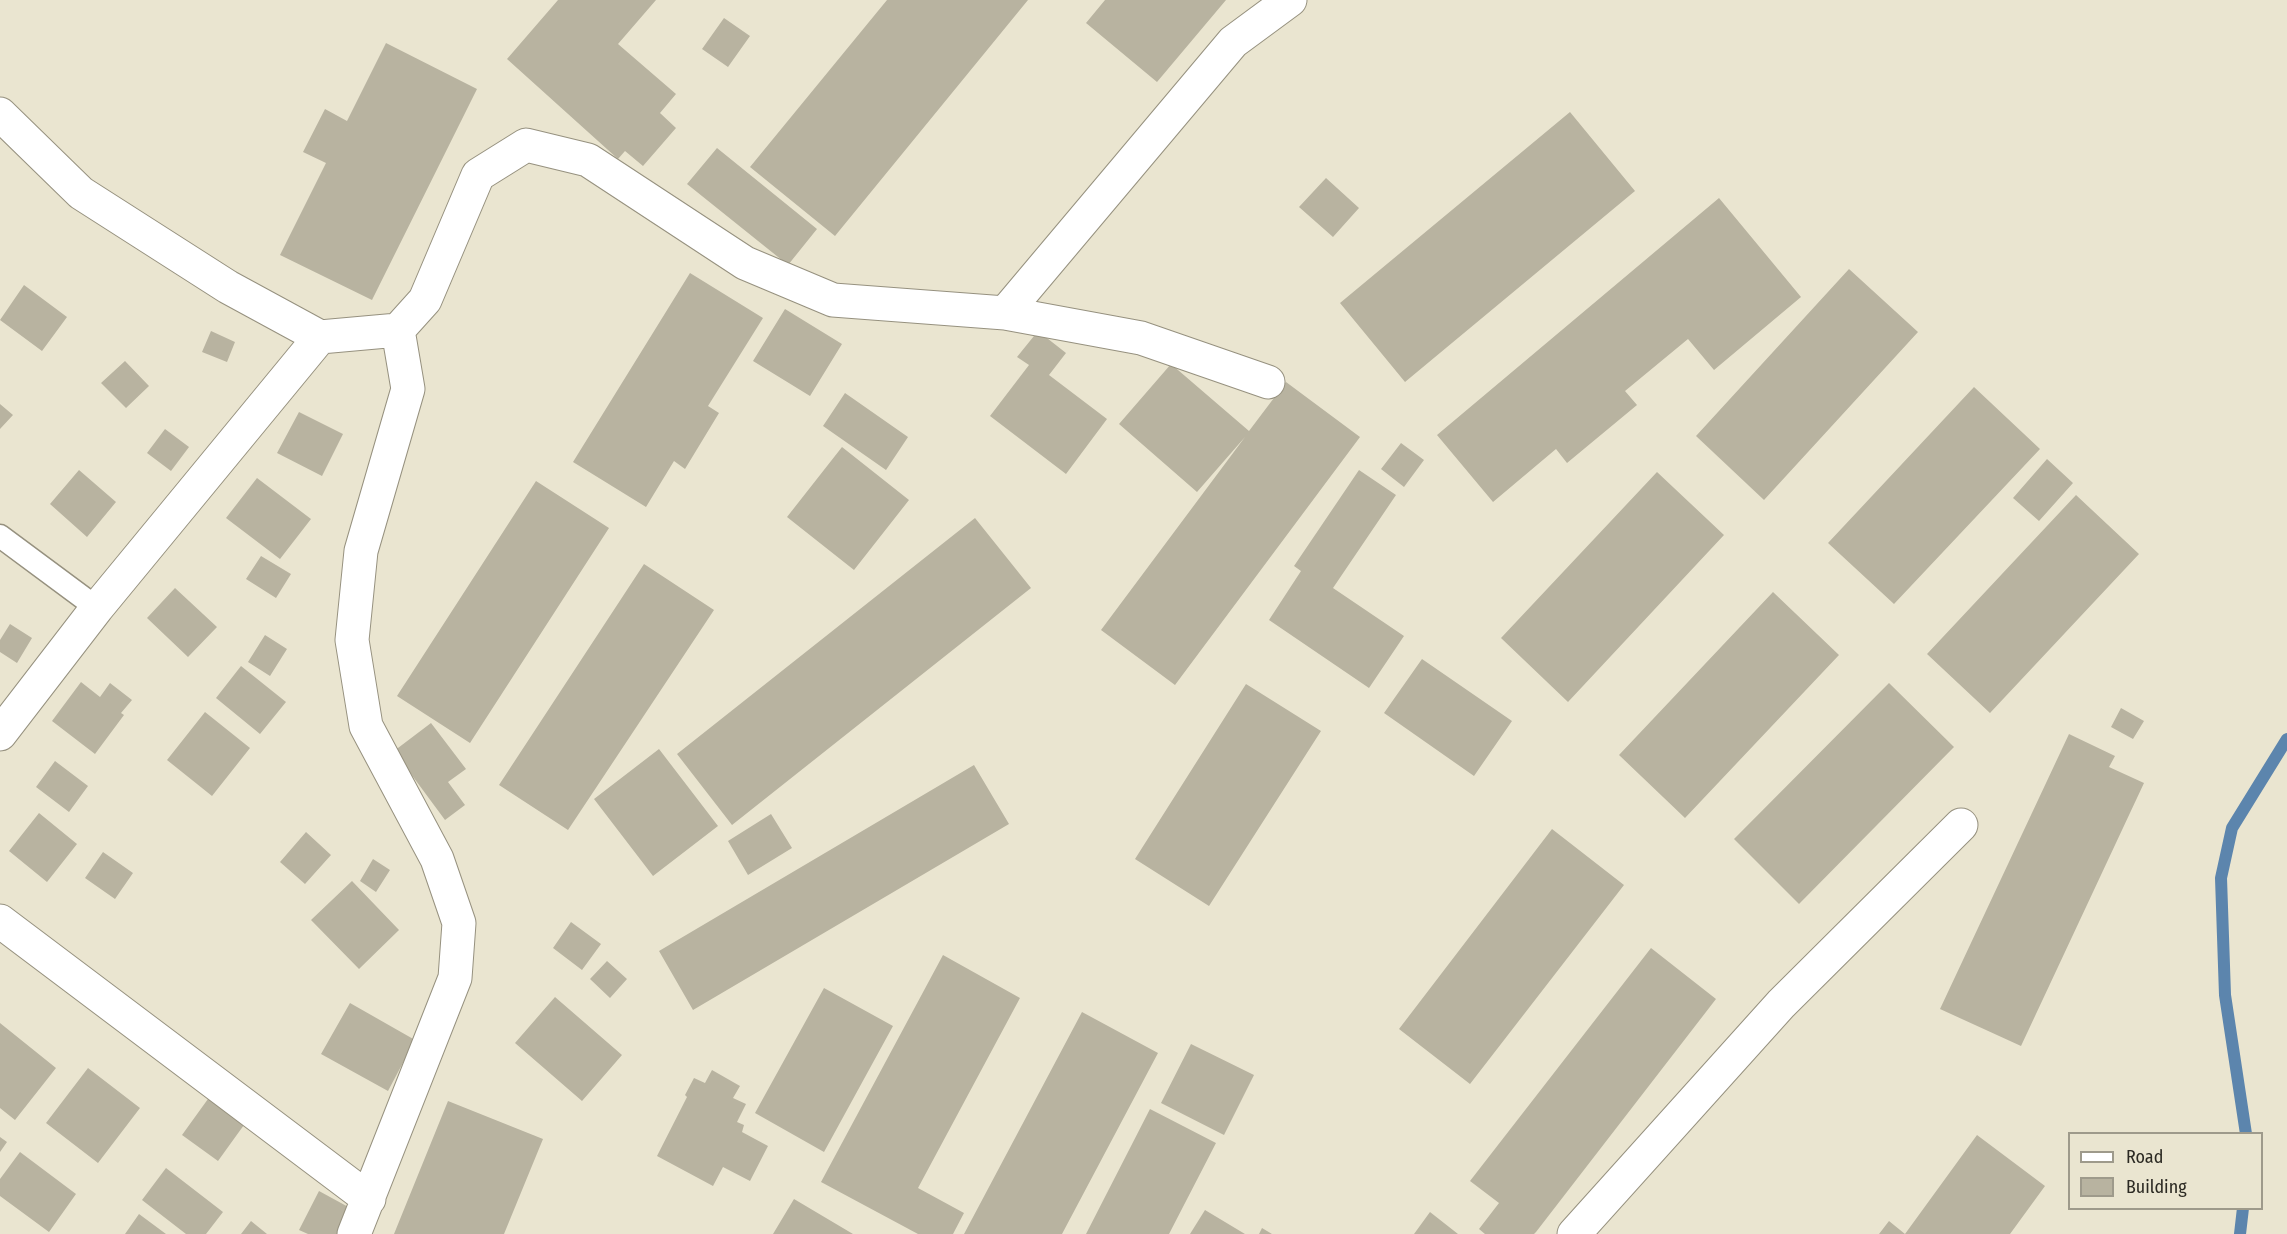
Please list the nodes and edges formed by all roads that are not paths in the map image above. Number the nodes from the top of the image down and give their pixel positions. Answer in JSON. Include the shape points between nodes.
{"nodes":[{"id":1,"x":1290,"y":0,"type":"edge"},
{"id":2,"x":0,"y":114,"type":"edge"},
{"id":3,"x":1005,"y":313,"type":"junction"},
{"id":4,"x":398,"y":330,"type":"junction"},
{"id":5,"x":320,"y":337,"type":"junction"},
{"id":6,"x":1268,"y":382,"type":"dead end"},
{"id":7,"x":0,"y":536,"type":"edge"},
{"id":8,"x":97,"y":609,"type":"junction"},
{"id":9,"x":0,"y":734,"type":"edge"},
{"id":10,"x":1961,"y":825,"type":"dead end"},
{"id":11,"x":0,"y":921,"type":"edge"},
{"id":12,"x":369,"y":1199,"type":"junction"},
{"id":13,"x":354,"y":1234,"type":"edge"},
{"id":14,"x":1574,"y":1234,"type":"edge"}],
"edges":[{"from":1,"to":3,"type":"street","via":[[1233,42]]},
{"from":2,"to":5,"type":"street","via":[[81,193],[228,286]]},
{"from":3,"to":4,"type":"street","via":[[833,300],[746,263],[588,160],[526,146],[478,175],[425,300]]},
{"from":3,"to":6,"type":"street","via":[[1141,338]]},
{"from":4,"to":5,"type":"street"},
{"from":4,"to":12,"type":"street","via":[[408,389],[361,551],[352,640],[366,726],[437,859],[459,923],[455,978]]},
{"from":5,"to":8,"type":"street"},
{"from":7,"to":8,"type":"lane"},
{"from":8,"to":9,"type":"street"},
{"from":10,"to":14,"type":"street","via":[[1781,1004]]},
{"from":11,"to":12,"type":"street"},
{"from":12,"to":13,"type":"street"}]}
